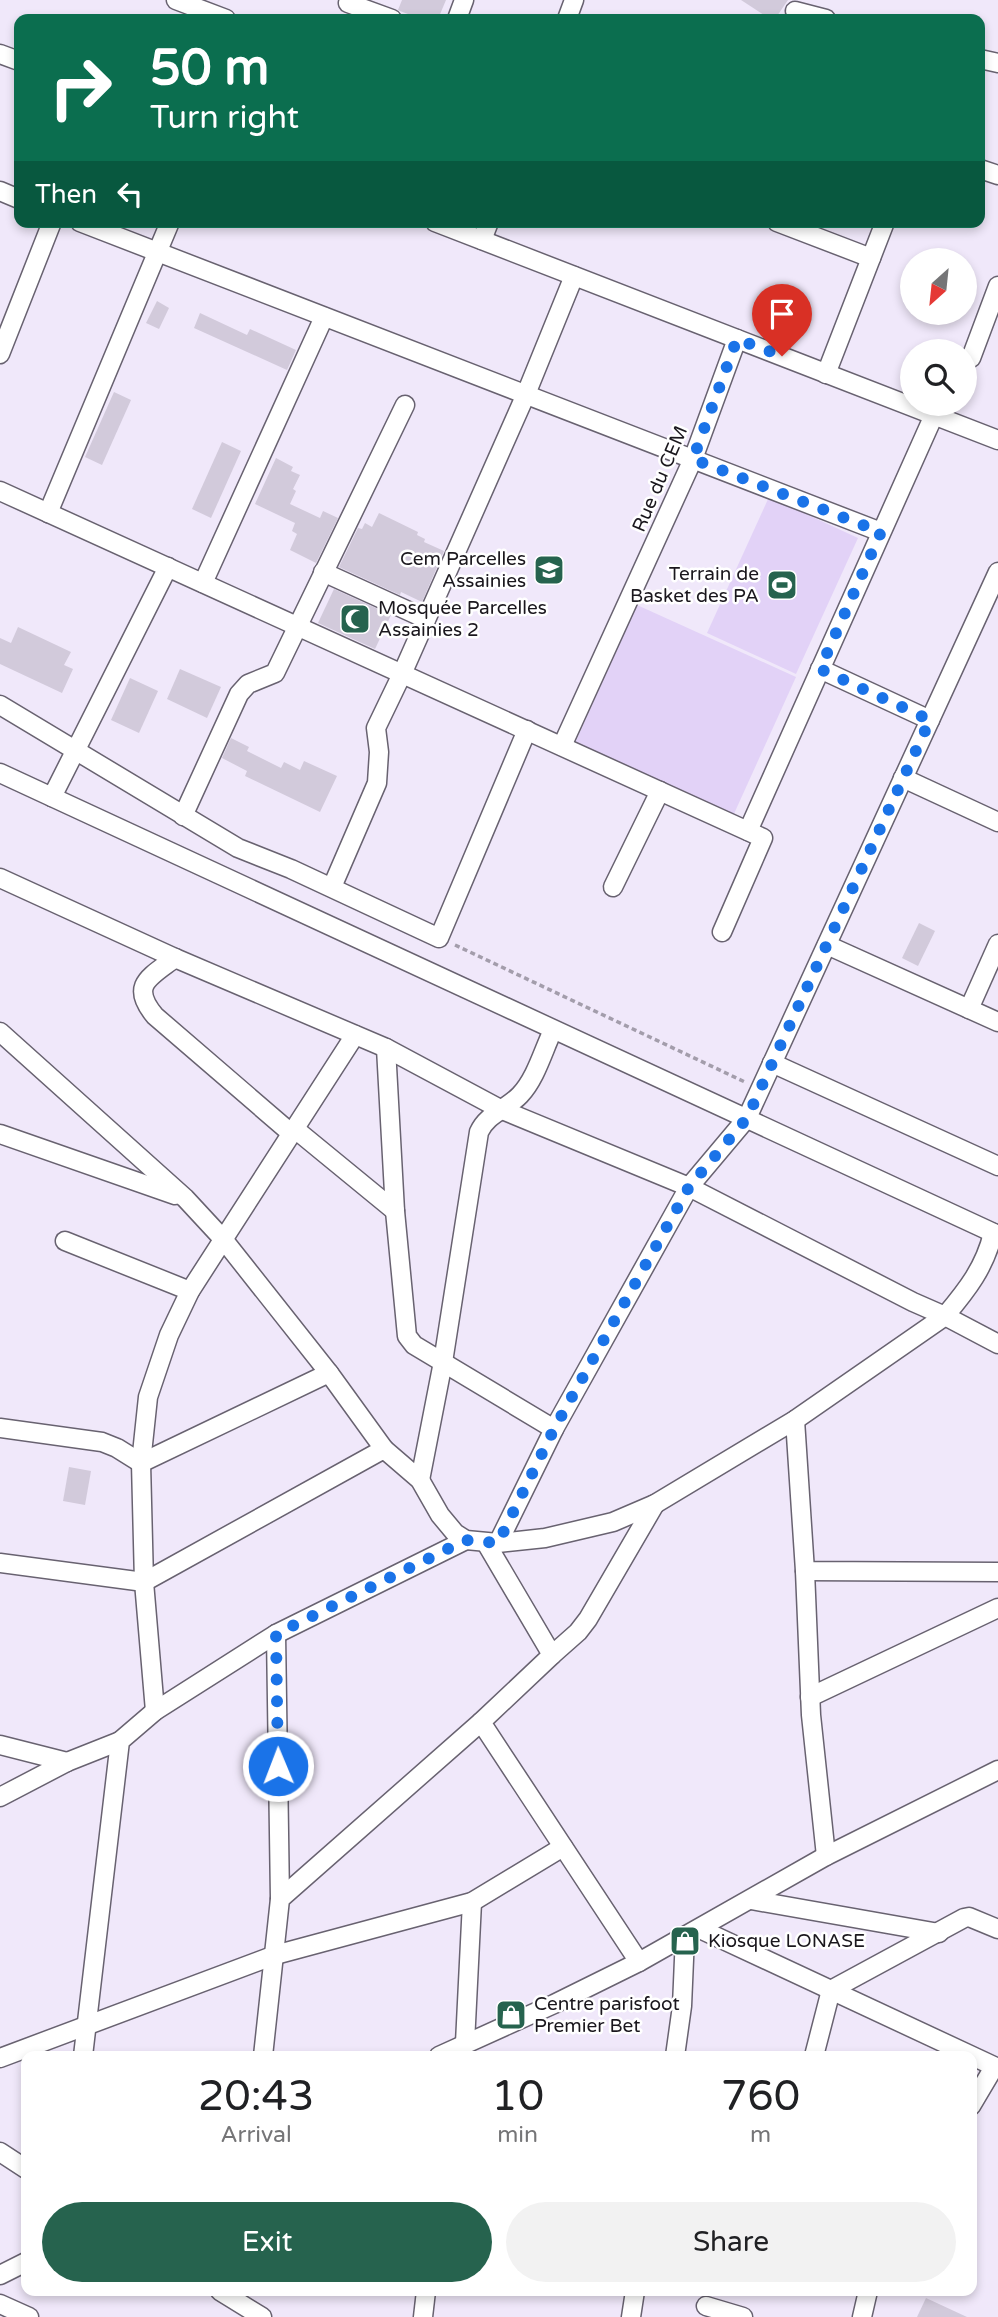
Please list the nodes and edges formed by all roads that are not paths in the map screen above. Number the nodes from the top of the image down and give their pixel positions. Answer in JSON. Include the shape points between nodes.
{"nodes":[{"id":1,"x":176,"y":0,"type":"edge"},
{"id":2,"x":346,"y":7,"type":"edge"},
{"id":3,"x":213,"y":14,"type":"edge"},
{"id":4,"x":373,"y":14,"type":"edge"},
{"id":5,"x":50,"y":228,"type":"edge"},
{"id":6,"x":95,"y":228,"type":"edge"},
{"id":7,"x":168,"y":228,"type":"edge"},
{"id":8,"x":451,"y":228,"type":"edge"},
{"id":9,"x":487,"y":228,"type":"edge"},
{"id":10,"x":793,"y":228,"type":"edge"},
{"id":11,"x":883,"y":228,"type":"edge"},
{"id":12,"x":482,"y":240,"type":"junction"},
{"id":13,"x":159,"y":253,"type":"junction"},
{"id":14,"x":872,"y":258,"type":"junction"},
{"id":15,"x":574,"y":276,"type":"junction"},
{"id":16,"x":998,"y":286,"type":"edge"},
{"id":17,"x":324,"y":317,"type":"junction"},
{"id":18,"x":737,"y":339,"type":"junction"},
{"id":19,"x":977,"y":342,"type":"edge"},
{"id":20,"x":0,"y":354,"type":"edge"},
{"id":21,"x":826,"y":374,"type":"junction"},
{"id":22,"x":526,"y":394,"type":"junction"},
{"id":23,"x":900,"y":402,"type":"edge"},
{"id":24,"x":405,"y":405,"type":"dead end"},
{"id":25,"x":934,"y":416,"type":"edge"},
{"id":26,"x":937,"y":416,"type":"edge"},
{"id":27,"x":998,"y":440,"type":"edge"},
{"id":28,"x":693,"y":459,"type":"junction"},
{"id":29,"x":0,"y":491,"type":"edge"},
{"id":30,"x":48,"y":513,"type":"junction"},
{"id":31,"x":881,"y":532,"type":"junction"},
{"id":32,"x":168,"y":567,"type":"junction"},
{"id":33,"x":323,"y":572,"type":"junction"},
{"id":34,"x":998,"y":572,"type":"edge"},
{"id":35,"x":203,"y":583,"type":"junction"},
{"id":36,"x":426,"y":619,"type":"junction"},
{"id":37,"x":297,"y":626,"type":"junction"},
{"id":38,"x":820,"y":669,"type":"junction"},
{"id":39,"x":402,"y":674,"type":"junction"},
{"id":40,"x":0,"y":705,"type":"edge"},
{"id":41,"x":930,"y":720,"type":"junction"},
{"id":42,"x":527,"y":730,"type":"junction"},
{"id":43,"x":562,"y":746,"type":"junction"},
{"id":44,"x":76,"y":749,"type":"junction"},
{"id":45,"x":0,"y":773,"type":"edge"},
{"id":46,"x":903,"y":778,"type":"junction"},
{"id":47,"x":660,"y":791,"type":"junction"},
{"id":48,"x":51,"y":797,"type":"junction"},
{"id":49,"x":183,"y":816,"type":"junction"},
{"id":50,"x":998,"y":822,"type":"edge"},
{"id":51,"x":748,"y":831,"type":"junction"},
{"id":52,"x":0,"y":878,"type":"edge"},
{"id":53,"x":332,"y":887,"type":"junction"},
{"id":54,"x":613,"y":887,"type":"dead end"},
{"id":55,"x":722,"y":932,"type":"dead end"},
{"id":56,"x":998,"y":944,"type":"edge"},
{"id":57,"x":827,"y":945,"type":"junction"},
{"id":58,"x":175,"y":958,"type":"junction"},
{"id":59,"x":969,"y":1009,"type":"junction"},
{"id":60,"x":998,"y":1023,"type":"edge"},
{"id":61,"x":553,"y":1030,"type":"junction"},
{"id":62,"x":0,"y":1032,"type":"edge"},
{"id":63,"x":355,"y":1035,"type":"junction"},
{"id":64,"x":386,"y":1048,"type":"junction"},
{"id":65,"x":772,"y":1063,"type":"junction"},
{"id":66,"x":500,"y":1109,"type":"junction"},
{"id":67,"x":747,"y":1118,"type":"junction"},
{"id":68,"x":293,"y":1131,"type":"junction"},
{"id":69,"x":0,"y":1134,"type":"edge"},
{"id":70,"x":998,"y":1166,"type":"edge"},
{"id":71,"x":689,"y":1187,"type":"junction"},
{"id":72,"x":184,"y":1198,"type":"junction"},
{"id":73,"x":395,"y":1211,"type":"junction"},
{"id":74,"x":995,"y":1234,"type":"edge"},
{"id":75,"x":223,"y":1239,"type":"junction"},
{"id":76,"x":65,"y":1241,"type":"dead end"},
{"id":77,"x":190,"y":1291,"type":"junction"},
{"id":78,"x":945,"y":1316,"type":"junction"},
{"id":79,"x":998,"y":1344,"type":"edge"},
{"id":80,"x":443,"y":1362,"type":"junction"},
{"id":81,"x":330,"y":1373,"type":"junction"},
{"id":82,"x":795,"y":1420,"type":"junction"},
{"id":83,"x":0,"y":1428,"type":"edge"},
{"id":84,"x":554,"y":1429,"type":"junction"},
{"id":85,"x":384,"y":1449,"type":"junction"},
{"id":86,"x":141,"y":1463,"type":"junction"},
{"id":87,"x":420,"y":1480,"type":"junction"},
{"id":88,"x":655,"y":1504,"type":"junction"},
{"id":89,"x":466,"y":1540,"type":"junction"},
{"id":90,"x":492,"y":1543,"type":"junction"},
{"id":91,"x":0,"y":1563,"type":"edge"},
{"id":92,"x":805,"y":1571,"type":"junction"},
{"id":93,"x":998,"y":1572,"type":"edge"},
{"id":94,"x":144,"y":1581,"type":"junction"},
{"id":95,"x":998,"y":1608,"type":"edge"},
{"id":96,"x":276,"y":1634,"type":"junction"},
{"id":97,"x":552,"y":1655,"type":"junction"},
{"id":98,"x":810,"y":1697,"type":"junction"},
{"id":99,"x":155,"y":1711,"type":"junction"},
{"id":100,"x":481,"y":1722,"type":"junction"},
{"id":101,"x":120,"y":1741,"type":"junction"},
{"id":102,"x":0,"y":1745,"type":"edge"},
{"id":103,"x":67,"y":1762,"type":"junction"},
{"id":104,"x":998,"y":1770,"type":"edge"},
{"id":105,"x":0,"y":1797,"type":"edge"},
{"id":106,"x":563,"y":1847,"type":"junction"},
{"id":107,"x":826,"y":1856,"type":"junction"},
{"id":108,"x":280,"y":1899,"type":"junction"},
{"id":109,"x":751,"y":1900,"type":"junction"},
{"id":110,"x":472,"y":1902,"type":"junction"},
{"id":111,"x":998,"y":1928,"type":"edge"},
{"id":112,"x":692,"y":1933,"type":"junction"},
{"id":113,"x":939,"y":1933,"type":"junction"},
{"id":114,"x":275,"y":1955,"type":"junction"},
{"id":115,"x":639,"y":1962,"type":"junction"},
{"id":116,"x":831,"y":1990,"type":"junction"},
{"id":117,"x":87,"y":2025,"type":"junction"},
{"id":118,"x":463,"y":2050,"type":"edge"},
{"id":119,"x":84,"y":2051,"type":"edge"},
{"id":120,"x":264,"y":2051,"type":"edge"},
{"id":121,"x":676,"y":2051,"type":"edge"},
{"id":122,"x":815,"y":2051,"type":"edge"},
{"id":123,"x":962,"y":2051,"type":"edge"},
{"id":124,"x":0,"y":2058,"type":"edge"},
{"id":125,"x":977,"y":2058,"type":"edge"},
{"id":126,"x":996,"y":2067,"type":"edge"},
{"id":127,"x":977,"y":2097,"type":"edge"},
{"id":128,"x":0,"y":2152,"type":"edge"},
{"id":129,"x":21,"y":2166,"type":"edge"},
{"id":130,"x":21,"y":2264,"type":"edge"},
{"id":131,"x":0,"y":2275,"type":"edge"},
{"id":132,"x":425,"y":2296,"type":"edge"},
{"id":133,"x":634,"y":2296,"type":"edge"},
{"id":134,"x":867,"y":2296,"type":"edge"},
{"id":135,"x":230,"y":2299,"type":"edge"},
{"id":136,"x":0,"y":2304,"type":"edge"},
{"id":137,"x":706,"y":2306,"type":"dead end"},
{"id":138,"x":29,"y":2317,"type":"edge"},
{"id":139,"x":262,"y":2317,"type":"edge"},
{"id":140,"x":423,"y":2317,"type":"edge"},
{"id":141,"x":631,"y":2317,"type":"edge"},
{"id":142,"x":743,"y":2317,"type":"edge"},
{"id":143,"x":862,"y":2317,"type":"edge"}],
"edges":[{"from":1,"to":3,"type":"street"},
{"from":2,"to":4,"type":"street"},
{"from":5,"to":20,"type":"street"},
{"from":6,"to":13,"type":"street"},
{"from":7,"to":13,"type":"street"},
{"from":8,"to":12,"type":"street"},
{"from":9,"to":12,"type":"street"},
{"from":10,"to":14,"type":"street"},
{"from":11,"to":14,"type":"street"},
{"from":12,"to":15,"type":"street"},
{"from":13,"to":17,"type":"street"},
{"from":13,"to":30,"type":"street"},
{"from":14,"to":21,"type":"street"},
{"from":15,"to":18,"type":"street"},
{"from":15,"to":22,"type":"street"},
{"from":16,"to":19,"type":"street"},
{"from":17,"to":22,"type":"street"},
{"from":17,"to":35,"type":"street"},
{"from":18,"to":21,"type":"street"},
{"from":18,"to":28,"type":"street","name":"Rue du CEM"},
{"from":21,"to":23,"type":"street"},
{"from":22,"to":28,"type":"street"},
{"from":22,"to":36,"type":"street"},
{"from":24,"to":33,"type":"street"},
{"from":25,"to":31,"type":"street"},
{"from":26,"to":27,"type":"street"},
{"from":28,"to":31,"type":"street"},
{"from":28,"to":43,"type":"street","name":"Rue du CEM"},
{"from":29,"to":30,"type":"street"},
{"from":30,"to":32,"type":"street"},
{"from":31,"to":38,"type":"street"},
{"from":32,"to":35,"type":"street"},
{"from":32,"to":44,"type":"street"},
{"from":33,"to":36,"type":"street"},
{"from":33,"to":37,"type":"street"},
{"from":34,"to":41,"type":"street"},
{"from":35,"to":37,"type":"street"},
{"from":36,"to":39,"type":"street"},
{"from":37,"to":39,"type":"street"},
{"from":37,"to":49,"type":"street","via":[[275,673],[248,684],[239,694]]},
{"from":38,"to":41,"type":"street"},
{"from":38,"to":51,"type":"street"},
{"from":39,"to":42,"type":"street"},
{"from":39,"to":53,"type":"street","via":[[376,728],[377,783]]},
{"from":40,"to":44,"type":"street"},
{"from":41,"to":46,"type":"street"},
{"from":42,"to":43,"type":"street"},
{"from":42,"to":53,"type":"street","via":[[439,938]]},
{"from":43,"to":47,"type":"street"},
{"from":44,"to":48,"type":"street"},
{"from":44,"to":49,"type":"street"},
{"from":45,"to":48,"type":"street"},
{"from":46,"to":50,"type":"street"},
{"from":46,"to":57,"type":"street"},
{"from":47,"to":51,"type":"street"},
{"from":47,"to":54,"type":"street"},
{"from":48,"to":61,"type":"street"},
{"from":49,"to":53,"type":"street","via":[[238,848]]},
{"from":51,"to":55,"type":"street","via":[[763,838]]},
{"from":52,"to":58,"type":"street"},
{"from":56,"to":59,"type":"street"},
{"from":57,"to":59,"type":"street"},
{"from":57,"to":65,"type":"street"},
{"from":58,"to":63,"type":"street"},
{"from":58,"to":68,"type":"street","via":[[145,981],[141,993],[145,1004]]},
{"from":59,"to":60,"type":"street"},
{"from":61,"to":66,"type":"street","via":[[528,1084]]},
{"from":61,"to":67,"type":"street"},
{"from":62,"to":72,"type":"street"},
{"from":63,"to":64,"type":"street"},
{"from":63,"to":68,"type":"street"},
{"from":64,"to":66,"type":"street"},
{"from":64,"to":73,"type":"street"},
{"from":65,"to":67,"type":"street"},
{"from":65,"to":70,"type":"street"},
{"from":66,"to":71,"type":"street"},
{"from":66,"to":80,"type":"street","via":[[478,1132]]},
{"from":67,"to":71,"type":"street"},
{"from":67,"to":74,"type":"street"},
{"from":68,"to":73,"type":"street"},
{"from":68,"to":75,"type":"street"},
{"from":69,"to":72,"type":"street"},
{"from":71,"to":78,"type":"street"},
{"from":71,"to":84,"type":"street"},
{"from":72,"to":75,"type":"street"},
{"from":73,"to":80,"type":"street","via":[[407,1336]]},
{"from":74,"to":78,"type":"street","via":[[975,1279]]},
{"from":75,"to":77,"type":"street"},
{"from":75,"to":81,"type":"street"},
{"from":76,"to":77,"type":"street"},
{"from":77,"to":86,"type":"street","via":[[148,1397]]},
{"from":78,"to":79,"type":"street"},
{"from":78,"to":82,"type":"street"},
{"from":80,"to":84,"type":"street"},
{"from":80,"to":87,"type":"street"},
{"from":81,"to":85,"type":"street"},
{"from":81,"to":86,"type":"street"},
{"from":82,"to":88,"type":"street"},
{"from":82,"to":92,"type":"street"},
{"from":83,"to":86,"type":"street","via":[[102,1443]]},
{"from":84,"to":90,"type":"street"},
{"from":85,"to":87,"type":"street"},
{"from":85,"to":94,"type":"street"},
{"from":86,"to":94,"type":"street"},
{"from":87,"to":89,"type":"street","via":[[440,1515]]},
{"from":88,"to":90,"type":"street","via":[[613,1522],[545,1538]]},
{"from":88,"to":97,"type":"street","via":[[588,1619]]},
{"from":89,"to":90,"type":"street"},
{"from":89,"to":96,"type":"street"},
{"from":90,"to":97,"type":"street"},
{"from":91,"to":94,"type":"street"},
{"from":92,"to":93,"type":"street"},
{"from":92,"to":98,"type":"street"},
{"from":94,"to":99,"type":"street"},
{"from":95,"to":98,"type":"street"},
{"from":96,"to":99,"type":"street"},
{"from":96,"to":108,"type":"street"},
{"from":97,"to":100,"type":"street"},
{"from":98,"to":107,"type":"street"},
{"from":99,"to":101,"type":"street"},
{"from":100,"to":106,"type":"street"},
{"from":100,"to":108,"type":"street"},
{"from":101,"to":103,"type":"street"},
{"from":101,"to":117,"type":"street"},
{"from":102,"to":103,"type":"street"},
{"from":103,"to":105,"type":"street"},
{"from":104,"to":107,"type":"street"},
{"from":106,"to":110,"type":"street"},
{"from":106,"to":115,"type":"street"},
{"from":107,"to":109,"type":"street"},
{"from":108,"to":114,"type":"street"},
{"from":109,"to":112,"type":"street"},
{"from":109,"to":113,"type":"street"},
{"from":110,"to":114,"type":"street"},
{"from":110,"to":118,"type":"street"},
{"from":111,"to":113,"type":"street","via":[[970,1917]]},
{"from":112,"to":115,"type":"street"},
{"from":112,"to":116,"type":"street"},
{"from":112,"to":121,"type":"street"},
{"from":113,"to":116,"type":"street"},
{"from":114,"to":117,"type":"street"},
{"from":114,"to":120,"type":"street"},
{"from":115,"to":118,"type":"street"},
{"from":116,"to":122,"type":"street"},
{"from":116,"to":123,"type":"street"},
{"from":117,"to":119,"type":"street"},
{"from":117,"to":124,"type":"street"},
{"from":125,"to":126,"type":"street"},
{"from":126,"to":127,"type":"street"},
{"from":128,"to":129,"type":"street"},
{"from":130,"to":131,"type":"street"},
{"from":132,"to":140,"type":"street"},
{"from":133,"to":141,"type":"street"},
{"from":134,"to":143,"type":"street"},
{"from":135,"to":139,"type":"street"},
{"from":136,"to":138,"type":"street"},
{"from":137,"to":142,"type":"street"}]}
